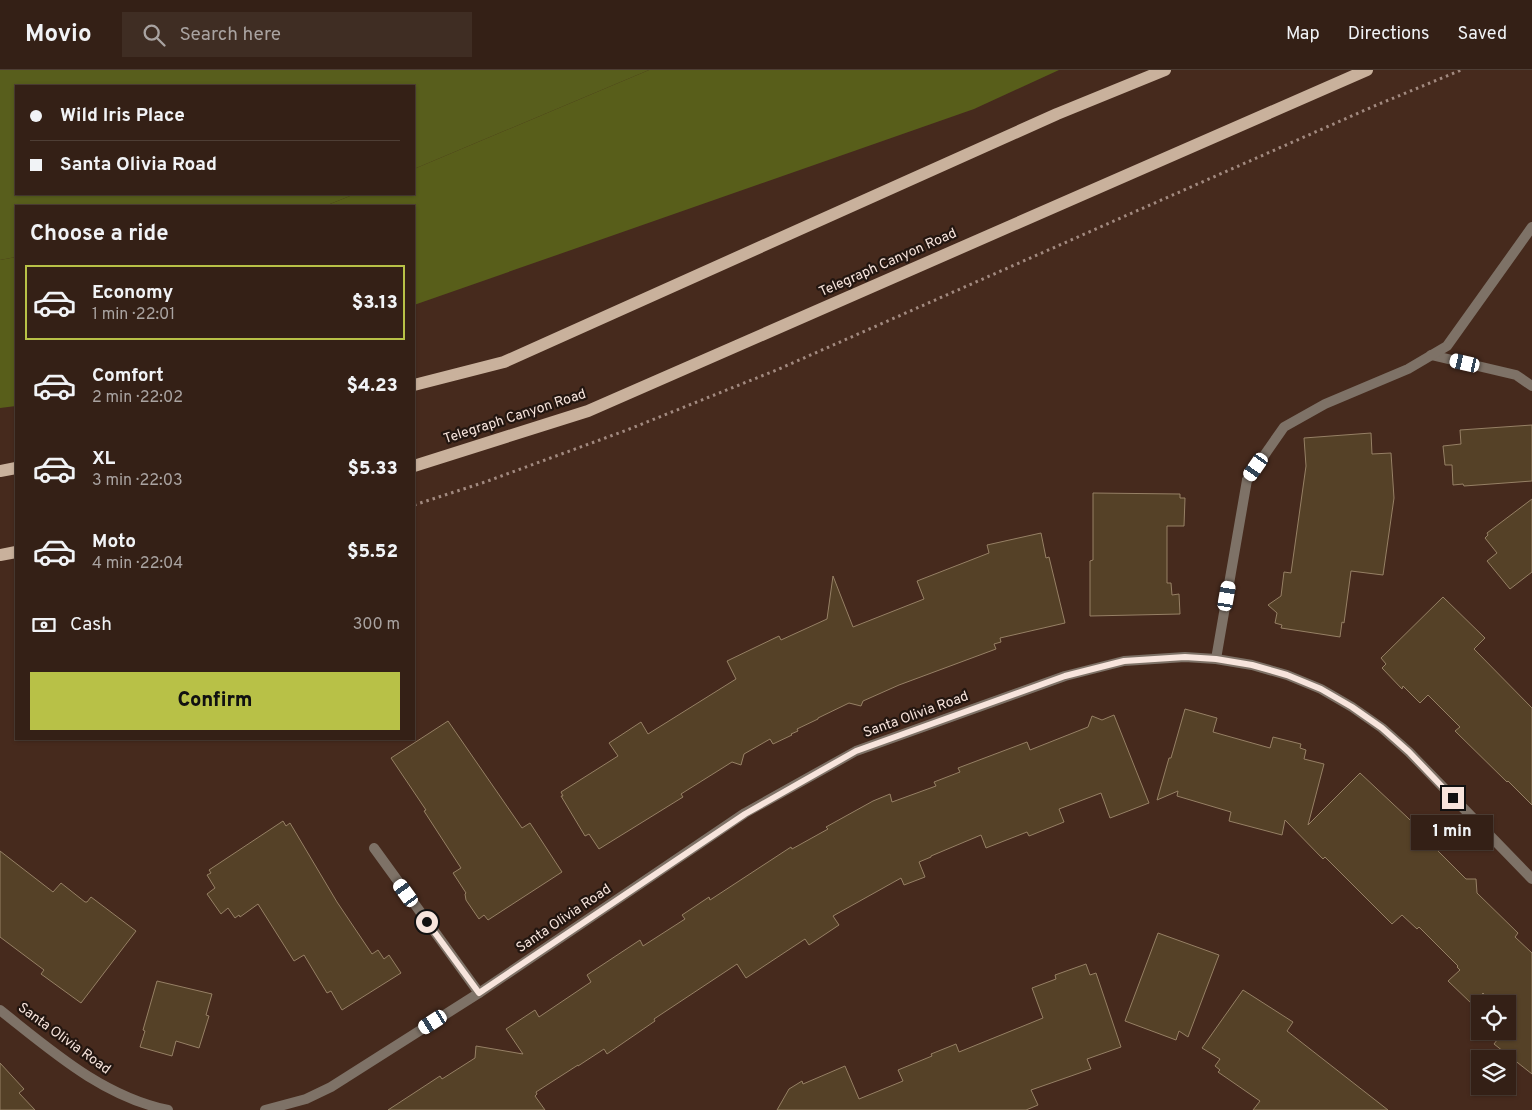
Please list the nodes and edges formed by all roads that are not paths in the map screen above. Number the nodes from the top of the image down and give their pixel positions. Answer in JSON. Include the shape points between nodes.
{"nodes":[{"id":1,"x":1164,"y":70,"type":"edge"},
{"id":2,"x":1368,"y":70,"type":"edge"},
{"id":3,"x":1532,"y":227,"type":"edge"},
{"id":4,"x":1431,"y":355,"type":"junction"},
{"id":5,"x":415,"y":385,"type":"edge"},
{"id":6,"x":1532,"y":386,"type":"edge"},
{"id":7,"x":415,"y":466,"type":"edge"},
{"id":8,"x":15,"y":468,"type":"edge"},
{"id":9,"x":0,"y":471,"type":"edge"},
{"id":10,"x":15,"y":552,"type":"edge"},
{"id":11,"x":0,"y":555,"type":"edge"},
{"id":12,"x":1216,"y":659,"type":"junction"},
{"id":13,"x":374,"y":848,"type":"dead end"},
{"id":14,"x":1532,"y":879,"type":"edge"},
{"id":15,"x":479,"y":993,"type":"junction"},
{"id":16,"x":0,"y":1010,"type":"edge"},
{"id":17,"x":168,"y":1110,"type":"edge"},
{"id":18,"x":266,"y":1110,"type":"edge"}],
"edges":[{"from":1,"to":5,"type":"main road","via":[[1057,114],[504,362]]},
{"from":2,"to":7,"type":"main road","name":"Telegraph Canyon Road","via":[[588,411]]},
{"from":3,"to":4,"type":"street","via":[[1447,346]]},
{"from":4,"to":6,"type":"street","via":[[1516,375]]},
{"from":4,"to":12,"type":"street","via":[[1408,369],[1325,404],[1284,427],[1247,480]]},
{"from":8,"to":9,"type":"main road"},
{"from":10,"to":11,"type":"main road"},
{"from":12,"to":14,"type":"street","name":"Santa Olivia Road","via":[[1287,675],[1352,707],[1409,752]]},
{"from":12,"to":15,"type":"street","name":"Santa Olivia Road","via":[[1155,658],[1094,667],[856,751],[745,814]]},
{"from":13,"to":15,"type":"street"},
{"from":15,"to":18,"type":"street","name":"Santa Olivia Road","via":[[332,1087],[306,1099]]},
{"from":16,"to":17,"type":"street","name":"Santa Olivia Road","via":[[101,1085]]}]}
